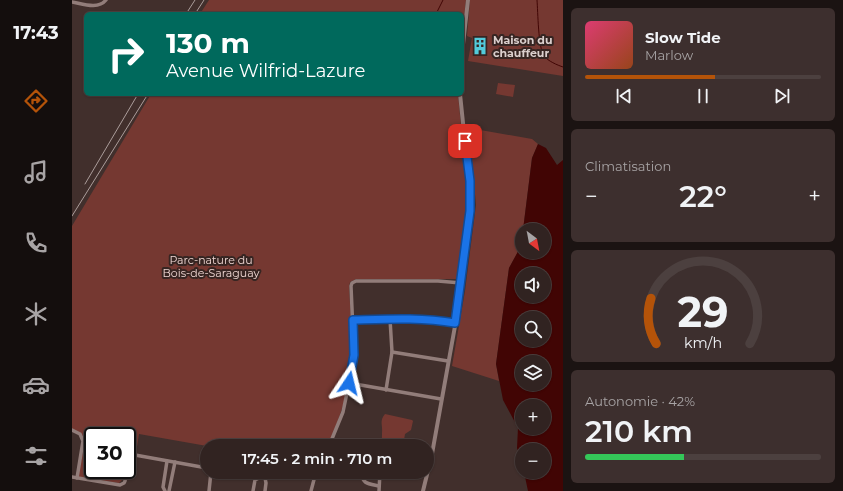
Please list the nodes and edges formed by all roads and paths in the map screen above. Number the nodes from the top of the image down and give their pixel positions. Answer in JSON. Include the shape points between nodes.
{"nodes":[{"id":1,"x":106,"y":0,"type":"edge"},
{"id":2,"x":468,"y":0,"type":"edge"},
{"id":3,"x":72,"y":2,"type":"edge"},
{"id":4,"x":464,"y":40,"type":"edge"},
{"id":5,"x":460,"y":96,"type":"edge"},
{"id":6,"x":461,"y":283,"type":"junction"},
{"id":7,"x":390,"y":319,"type":"junction"},
{"id":8,"x":353,"y":320,"type":"junction"},
{"id":9,"x":455,"y":323,"type":"junction"},
{"id":10,"x":392,"y":352,"type":"junction"},
{"id":11,"x":448,"y":361,"type":"junction"},
{"id":12,"x":349,"y":383,"type":"junction"},
{"id":13,"x":386,"y":390,"type":"junction"},
{"id":14,"x":441,"y":400,"type":"junction"},
{"id":15,"x":72,"y":430,"type":"edge"},
{"id":16,"x":332,"y":439,"type":"edge"},
{"id":17,"x":167,"y":461,"type":"junction"},
{"id":18,"x":175,"y":462,"type":"junction"},
{"id":19,"x":200,"y":467,"type":"edge"},
{"id":20,"x":72,"y":477,"type":"edge"},
{"id":21,"x":77,"y":478,"type":"junction"},
{"id":22,"x":211,"y":479,"type":"edge"},
{"id":23,"x":314,"y":479,"type":"edge"},
{"id":24,"x":363,"y":479,"type":"edge"},
{"id":25,"x":380,"y":479,"type":"edge"},
{"id":26,"x":379,"y":486,"type":"junction"},
{"id":27,"x":165,"y":491,"type":"edge"},
{"id":28,"x":169,"y":491,"type":"edge"},
{"id":29,"x":209,"y":491,"type":"edge"},
{"id":30,"x":254,"y":491,"type":"edge"},
{"id":31,"x":265,"y":491,"type":"edge"},
{"id":32,"x":311,"y":491,"type":"edge"},
{"id":33,"x":379,"y":491,"type":"edge"},
{"id":34,"x":423,"y":491,"type":"edge"}],
"edges":[{"from":1,"to":3,"type":"street","via":[[98,6]]},
{"from":2,"to":4,"type":"street"},
{"from":5,"to":6,"type":"street","via":[[470,198],[469,227]]},
{"from":6,"to":8,"type":"street","via":[[438,280],[356,281],[351,286]]},
{"from":6,"to":9,"type":"street"},
{"from":7,"to":8,"type":"street"},
{"from":7,"to":9,"type":"street","via":[[432,319]]},
{"from":7,"to":10,"type":"street"},
{"from":8,"to":12,"type":"street","via":[[354,355]]},
{"from":9,"to":11,"type":"street"},
{"from":10,"to":11,"type":"street"},
{"from":10,"to":13,"type":"street"},
{"from":11,"to":14,"type":"street"},
{"from":12,"to":13,"type":"street"},
{"from":12,"to":16,"type":"street","via":[[343,412]]},
{"from":13,"to":14,"type":"street"},
{"from":14,"to":34,"type":"street"},
{"from":15,"to":21,"type":"street","via":[[80,434],[83,441]]},
{"from":17,"to":18,"type":"street"},
{"from":17,"to":21,"type":"street","via":[[133,456],[129,460],[125,481],[120,485]]},
{"from":17,"to":27,"type":"street","via":[[163,487]]},
{"from":18,"to":19,"type":"street"},
{"from":18,"to":28,"type":"street"},
{"from":20,"to":21,"type":"street"},
{"from":22,"to":29,"type":"street"},
{"from":23,"to":32,"type":"street"},
{"from":24,"to":26,"type":"street","via":[[364,482]]},
{"from":25,"to":26,"type":"street"},
{"from":26,"to":33,"type":"street"},
{"from":30,"to":31,"type":"street","via":[[255,480],[265,478]]}]}
